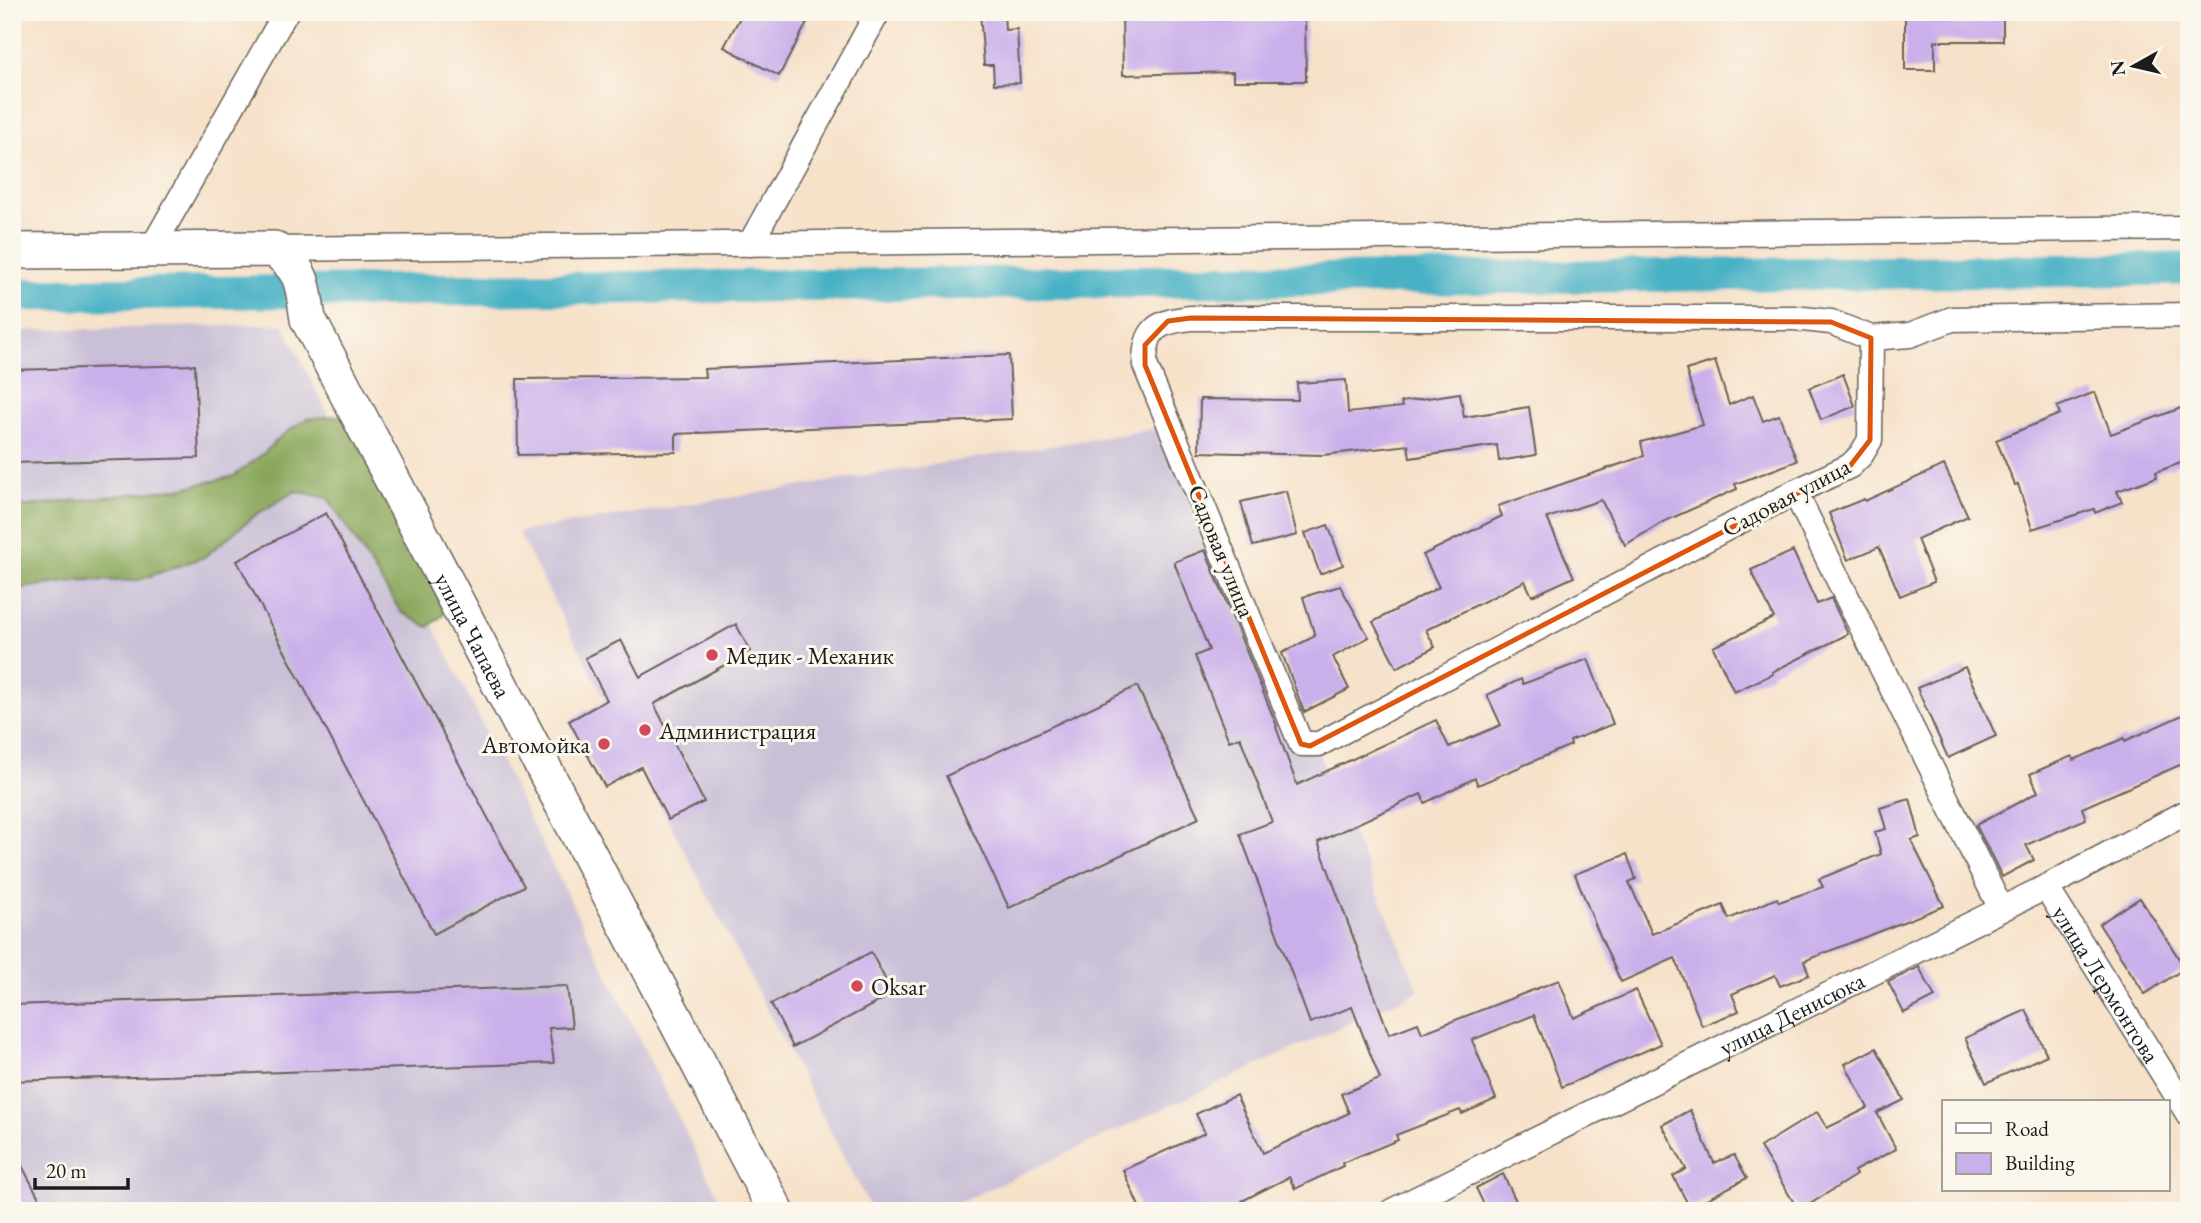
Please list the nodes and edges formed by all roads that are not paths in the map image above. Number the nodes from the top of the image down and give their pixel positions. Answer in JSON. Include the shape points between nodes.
{"nodes":[{"id":1,"x":286,"y":12,"type":"edge"},
{"id":2,"x":878,"y":12,"type":"edge"},
{"id":3,"x":2189,"y":228,"type":"edge"},
{"id":4,"x":750,"y":244,"type":"junction"},
{"id":5,"x":274,"y":249,"type":"junction"},
{"id":6,"x":150,"y":250,"type":"junction"},
{"id":7,"x":12,"y":251,"type":"edge"},
{"id":8,"x":2189,"y":315,"type":"edge"},
{"id":9,"x":1871,"y":338,"type":"junction"},
{"id":10,"x":1795,"y":492,"type":"junction"},
{"id":11,"x":2189,"y":811,"type":"edge"},
{"id":12,"x":2046,"y":887,"type":"junction"},
{"id":13,"x":2001,"y":909,"type":"junction"},
{"id":14,"x":2189,"y":1115,"type":"edge"},
{"id":15,"x":776,"y":1211,"type":"edge"},
{"id":16,"x":1392,"y":1211,"type":"edge"}],
"edges":[{"from":1,"to":6,"type":"street"},
{"from":2,"to":4,"type":"street"},
{"from":3,"to":4,"type":"street"},
{"from":4,"to":5,"type":"street"},
{"from":5,"to":6,"type":"street"},
{"from":5,"to":15,"type":"street","name":"улица Чапаева","via":[[291,261],[301,276],[308,319]]},
{"from":6,"to":7,"type":"street"},
{"from":8,"to":9,"type":"street","name":"Садовая улица","via":[[1952,319],[1910,335]]},
{"from":9,"to":10,"type":"street","name":"Садовая улица","via":[[1870,440],[1850,466]]},
{"from":9,"to":10,"type":"street","name":"Садовая улица","via":[[1831,321],[1794,318],[1191,318],[1168,321],[1154,330],[1145,345],[1145,365],[1301,744],[1319,744]]},
{"from":10,"to":13,"type":"street"},
{"from":11,"to":12,"type":"street","name":"улица Денисюка"},
{"from":12,"to":13,"type":"street","name":"улица Денисюка"},
{"from":12,"to":14,"type":"street","name":"улица Лермонтова"},
{"from":13,"to":16,"type":"street","name":"улица Денисюка"}]}
